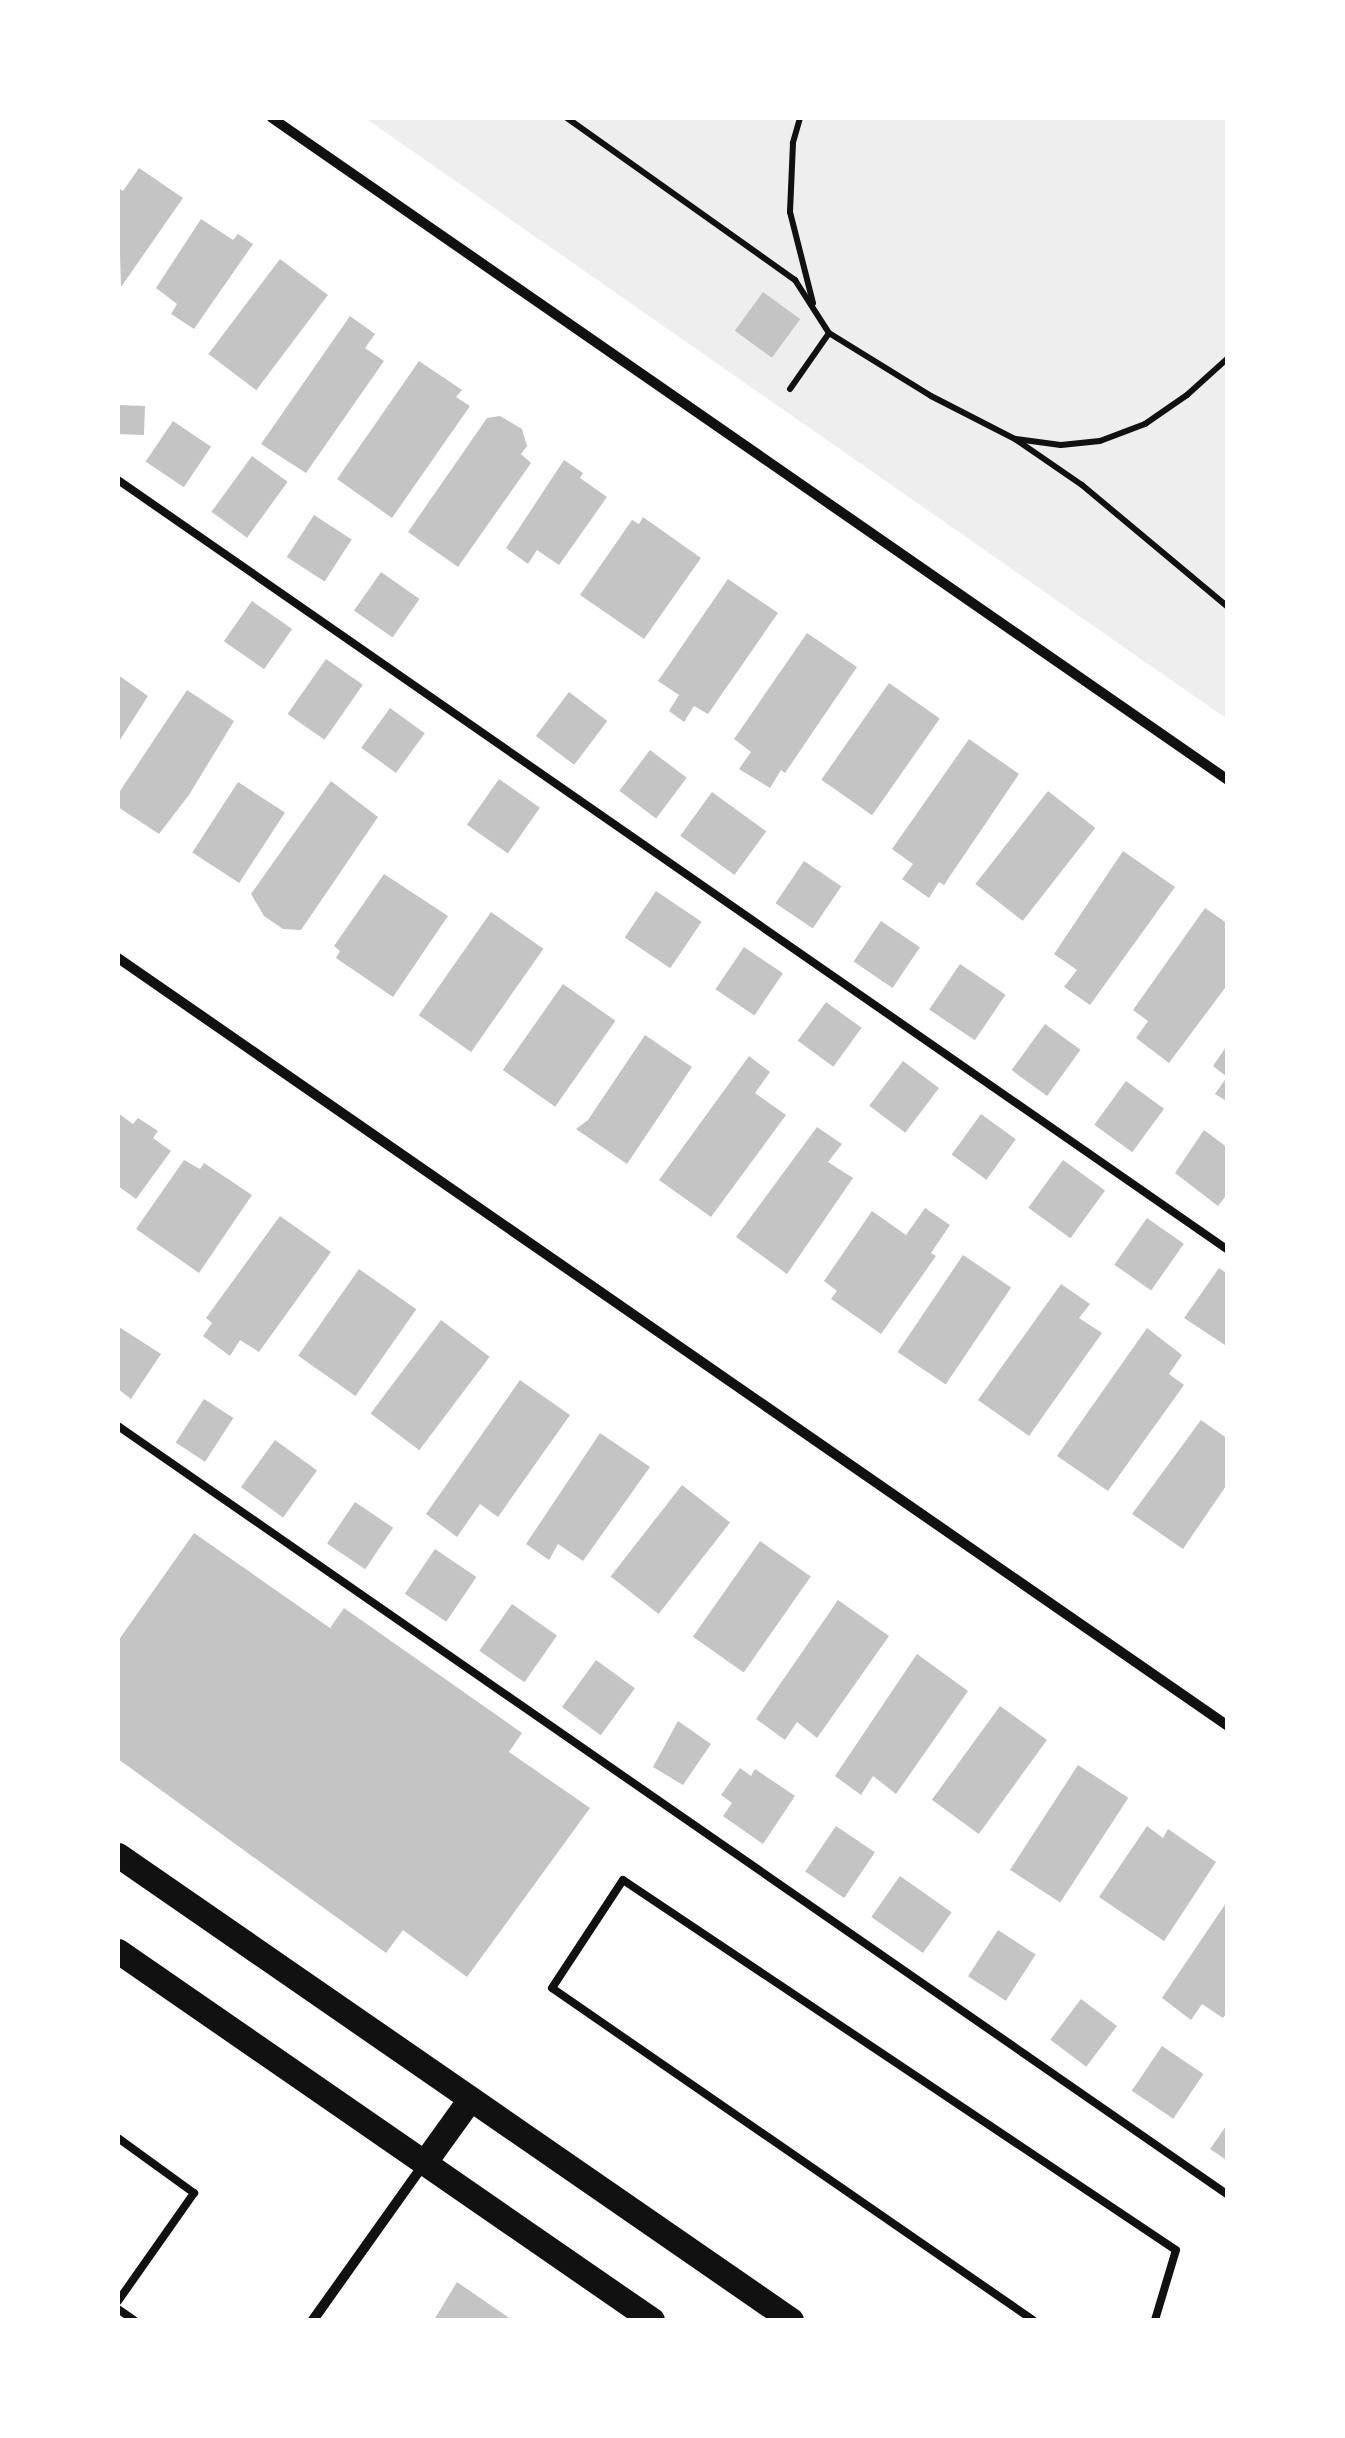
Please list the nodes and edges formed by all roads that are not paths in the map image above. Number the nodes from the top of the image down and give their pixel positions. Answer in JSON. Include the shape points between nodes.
{"nodes":[{"id":1,"x":272,"y":118,"type":"edge"},
{"id":2,"x":118,"y":480,"type":"edge"},
{"id":3,"x":1228,"y":780,"type":"edge"},
{"id":4,"x":118,"y":958,"type":"edge"},
{"id":5,"x":1228,"y":1250,"type":"edge"},
{"id":6,"x":118,"y":1426,"type":"edge"},
{"id":7,"x":1228,"y":1726,"type":"edge"},
{"id":8,"x":118,"y":1855,"type":"edge"},
{"id":9,"x":118,"y":1952,"type":"edge"},
{"id":10,"x":470,"y":2099,"type":"junction"},
{"id":11,"x":118,"y":2138,"type":"edge"},
{"id":12,"x":424,"y":2163,"type":"junction"},
{"id":13,"x":1228,"y":2194,"type":"edge"},
{"id":14,"x":118,"y":2301,"type":"edge"},
{"id":15,"x":118,"y":2309,"type":"edge"},
{"id":16,"x":134,"y":2320,"type":"edge"},
{"id":17,"x":312,"y":2320,"type":"edge"},
{"id":18,"x":652,"y":2320,"type":"edge"},
{"id":19,"x":791,"y":2320,"type":"edge"},
{"id":20,"x":1033,"y":2320,"type":"edge"},
{"id":21,"x":1155,"y":2320,"type":"edge"}],
"edges":[{"from":1,"to":3,"type":"street"},
{"from":2,"to":5,"type":"lane"},
{"from":4,"to":7,"type":"street"},
{"from":6,"to":13,"type":"lane"},
{"from":8,"to":10,"type":"main road"},
{"from":9,"to":12,"type":"main road"},
{"from":10,"to":12,"type":"main road"},
{"from":10,"to":19,"type":"main road"},
{"from":11,"to":14,"type":"lane","via":[[194,2193]]},
{"from":12,"to":17,"type":"street"},
{"from":12,"to":18,"type":"main road"},
{"from":15,"to":16,"type":"lane"},
{"from":20,"to":21,"type":"lane","via":[[552,1988],[623,1880],[1176,2250]]}]}
